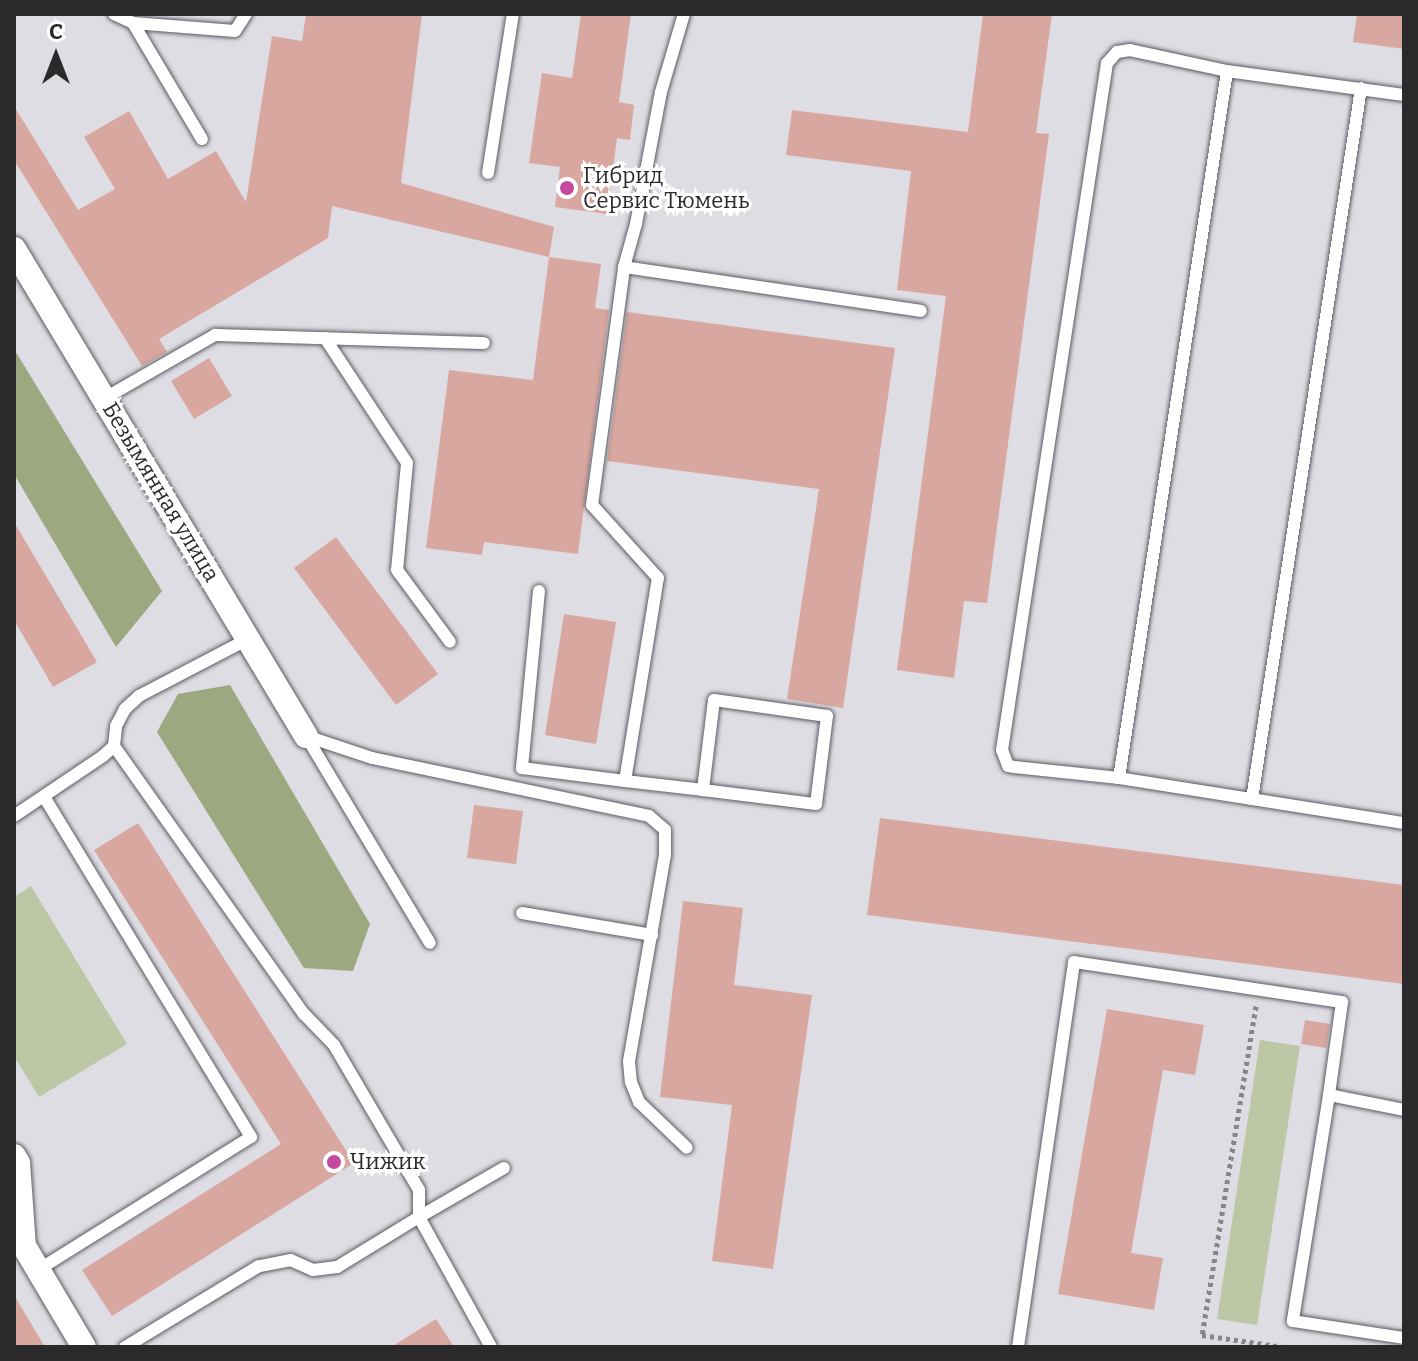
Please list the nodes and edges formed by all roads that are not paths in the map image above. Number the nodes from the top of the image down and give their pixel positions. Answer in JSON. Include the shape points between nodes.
{"nodes":[{"id":1,"x":114,"y":14,"type":"edge"},
{"id":2,"x":246,"y":14,"type":"edge"},
{"id":3,"x":513,"y":14,"type":"edge"},
{"id":4,"x":684,"y":14,"type":"edge"},
{"id":5,"x":133,"y":23,"type":"junction"},
{"id":6,"x":1227,"y":71,"type":"junction"},
{"id":7,"x":1361,"y":88,"type":"junction"},
{"id":8,"x":1404,"y":95,"type":"edge"},
{"id":9,"x":202,"y":139,"type":"dead end"},
{"id":10,"x":488,"y":173,"type":"dead end"},
{"id":11,"x":14,"y":249,"type":"edge"},
{"id":12,"x":624,"y":267,"type":"junction"},
{"id":13,"x":921,"y":311,"type":"dead end"},
{"id":14,"x":325,"y":338,"type":"junction"},
{"id":15,"x":484,"y":343,"type":"dead end"},
{"id":16,"x":105,"y":398,"type":"junction"},
{"id":17,"x":539,"y":591,"type":"dead end"},
{"id":18,"x":250,"y":638,"type":"junction"},
{"id":19,"x":450,"y":642,"type":"dead end"},
{"id":20,"x":306,"y":736,"type":"junction"},
{"id":21,"x":114,"y":746,"type":"junction"},
{"id":22,"x":1119,"y":778,"type":"junction"},
{"id":23,"x":625,"y":781,"type":"junction"},
{"id":24,"x":703,"y":790,"type":"junction"},
{"id":25,"x":44,"y":797,"type":"junction"},
{"id":26,"x":1252,"y":799,"type":"junction"},
{"id":27,"x":14,"y":816,"type":"edge"},
{"id":28,"x":1404,"y":823,"type":"edge"},
{"id":29,"x":522,"y":913,"type":"dead end"},
{"id":30,"x":652,"y":935,"type":"junction"},
{"id":31,"x":430,"y":943,"type":"dead end"},
{"id":32,"x":1329,"y":1095,"type":"junction"},
{"id":33,"x":1404,"y":1110,"type":"edge"},
{"id":34,"x":687,"y":1148,"type":"dead end"},
{"id":35,"x":14,"y":1156,"type":"edge"},
{"id":36,"x":504,"y":1168,"type":"dead end"},
{"id":37,"x":419,"y":1217,"type":"junction"},
{"id":38,"x":38,"y":1270,"type":"junction"},
{"id":39,"x":1404,"y":1338,"type":"edge"},
{"id":40,"x":84,"y":1347,"type":"edge"},
{"id":41,"x":125,"y":1347,"type":"edge"},
{"id":42,"x":491,"y":1347,"type":"edge"},
{"id":43,"x":1018,"y":1347,"type":"edge"}],
"edges":[{"from":1,"to":5,"type":"lane"},
{"from":2,"to":5,"type":"lane","via":[[235,31]]},
{"from":3,"to":10,"type":"lane"},
{"from":4,"to":12,"type":"lane","via":[[661,92]]},
{"from":5,"to":9,"type":"lane"},
{"from":6,"to":7,"type":"lane"},
{"from":6,"to":22,"type":"lane"},
{"from":6,"to":22,"type":"lane","via":[[1130,50],[1117,52],[1107,63],[1002,750],[1008,766]]},
{"from":7,"to":8,"type":"lane"},
{"from":7,"to":26,"type":"lane"},
{"from":11,"to":16,"type":"street","name":"Безымянная улица"},
{"from":12,"to":13,"type":"lane"},
{"from":12,"to":23,"type":"lane","via":[[592,505],[658,578]]},
{"from":14,"to":15,"type":"lane"},
{"from":14,"to":16,"type":"lane","via":[[215,335]]},
{"from":14,"to":19,"type":"lane","via":[[407,463],[397,570]]},
{"from":16,"to":18,"type":"street","name":"Безымянная улица"},
{"from":17,"to":23,"type":"lane","via":[[522,768]]},
{"from":18,"to":20,"type":"street","name":"Безымянная улица"},
{"from":18,"to":21,"type":"lane","via":[[139,696],[116,726]]},
{"from":20,"to":30,"type":"lane","via":[[372,758],[649,816],[665,830]]},
{"from":20,"to":31,"type":"lane"},
{"from":21,"to":25,"type":"lane"},
{"from":21,"to":37,"type":"lane","via":[[304,1014],[334,1045],[419,1190]]},
{"from":22,"to":26,"type":"lane"},
{"from":23,"to":24,"type":"lane"},
{"from":24,"to":24,"type":"lane","via":[[816,804],[827,716],[714,700]]},
{"from":25,"to":27,"type":"lane"},
{"from":25,"to":38,"type":"lane","via":[[251,1137]]},
{"from":26,"to":28,"type":"lane"},
{"from":29,"to":30,"type":"lane"},
{"from":30,"to":34,"type":"lane","via":[[629,1061],[631,1082],[639,1102]]},
{"from":32,"to":33,"type":"lane"},
{"from":32,"to":39,"type":"lane","via":[[1293,1321]]},
{"from":32,"to":43,"type":"lane","via":[[1342,1002],[1074,962]]},
{"from":35,"to":38,"type":"street","via":[[24,1246]]},
{"from":36,"to":37,"type":"lane"},
{"from":37,"to":41,"type":"lane","via":[[337,1267],[313,1270],[291,1260],[259,1266]]},
{"from":37,"to":42,"type":"lane"},
{"from":38,"to":40,"type":"street"}]}
